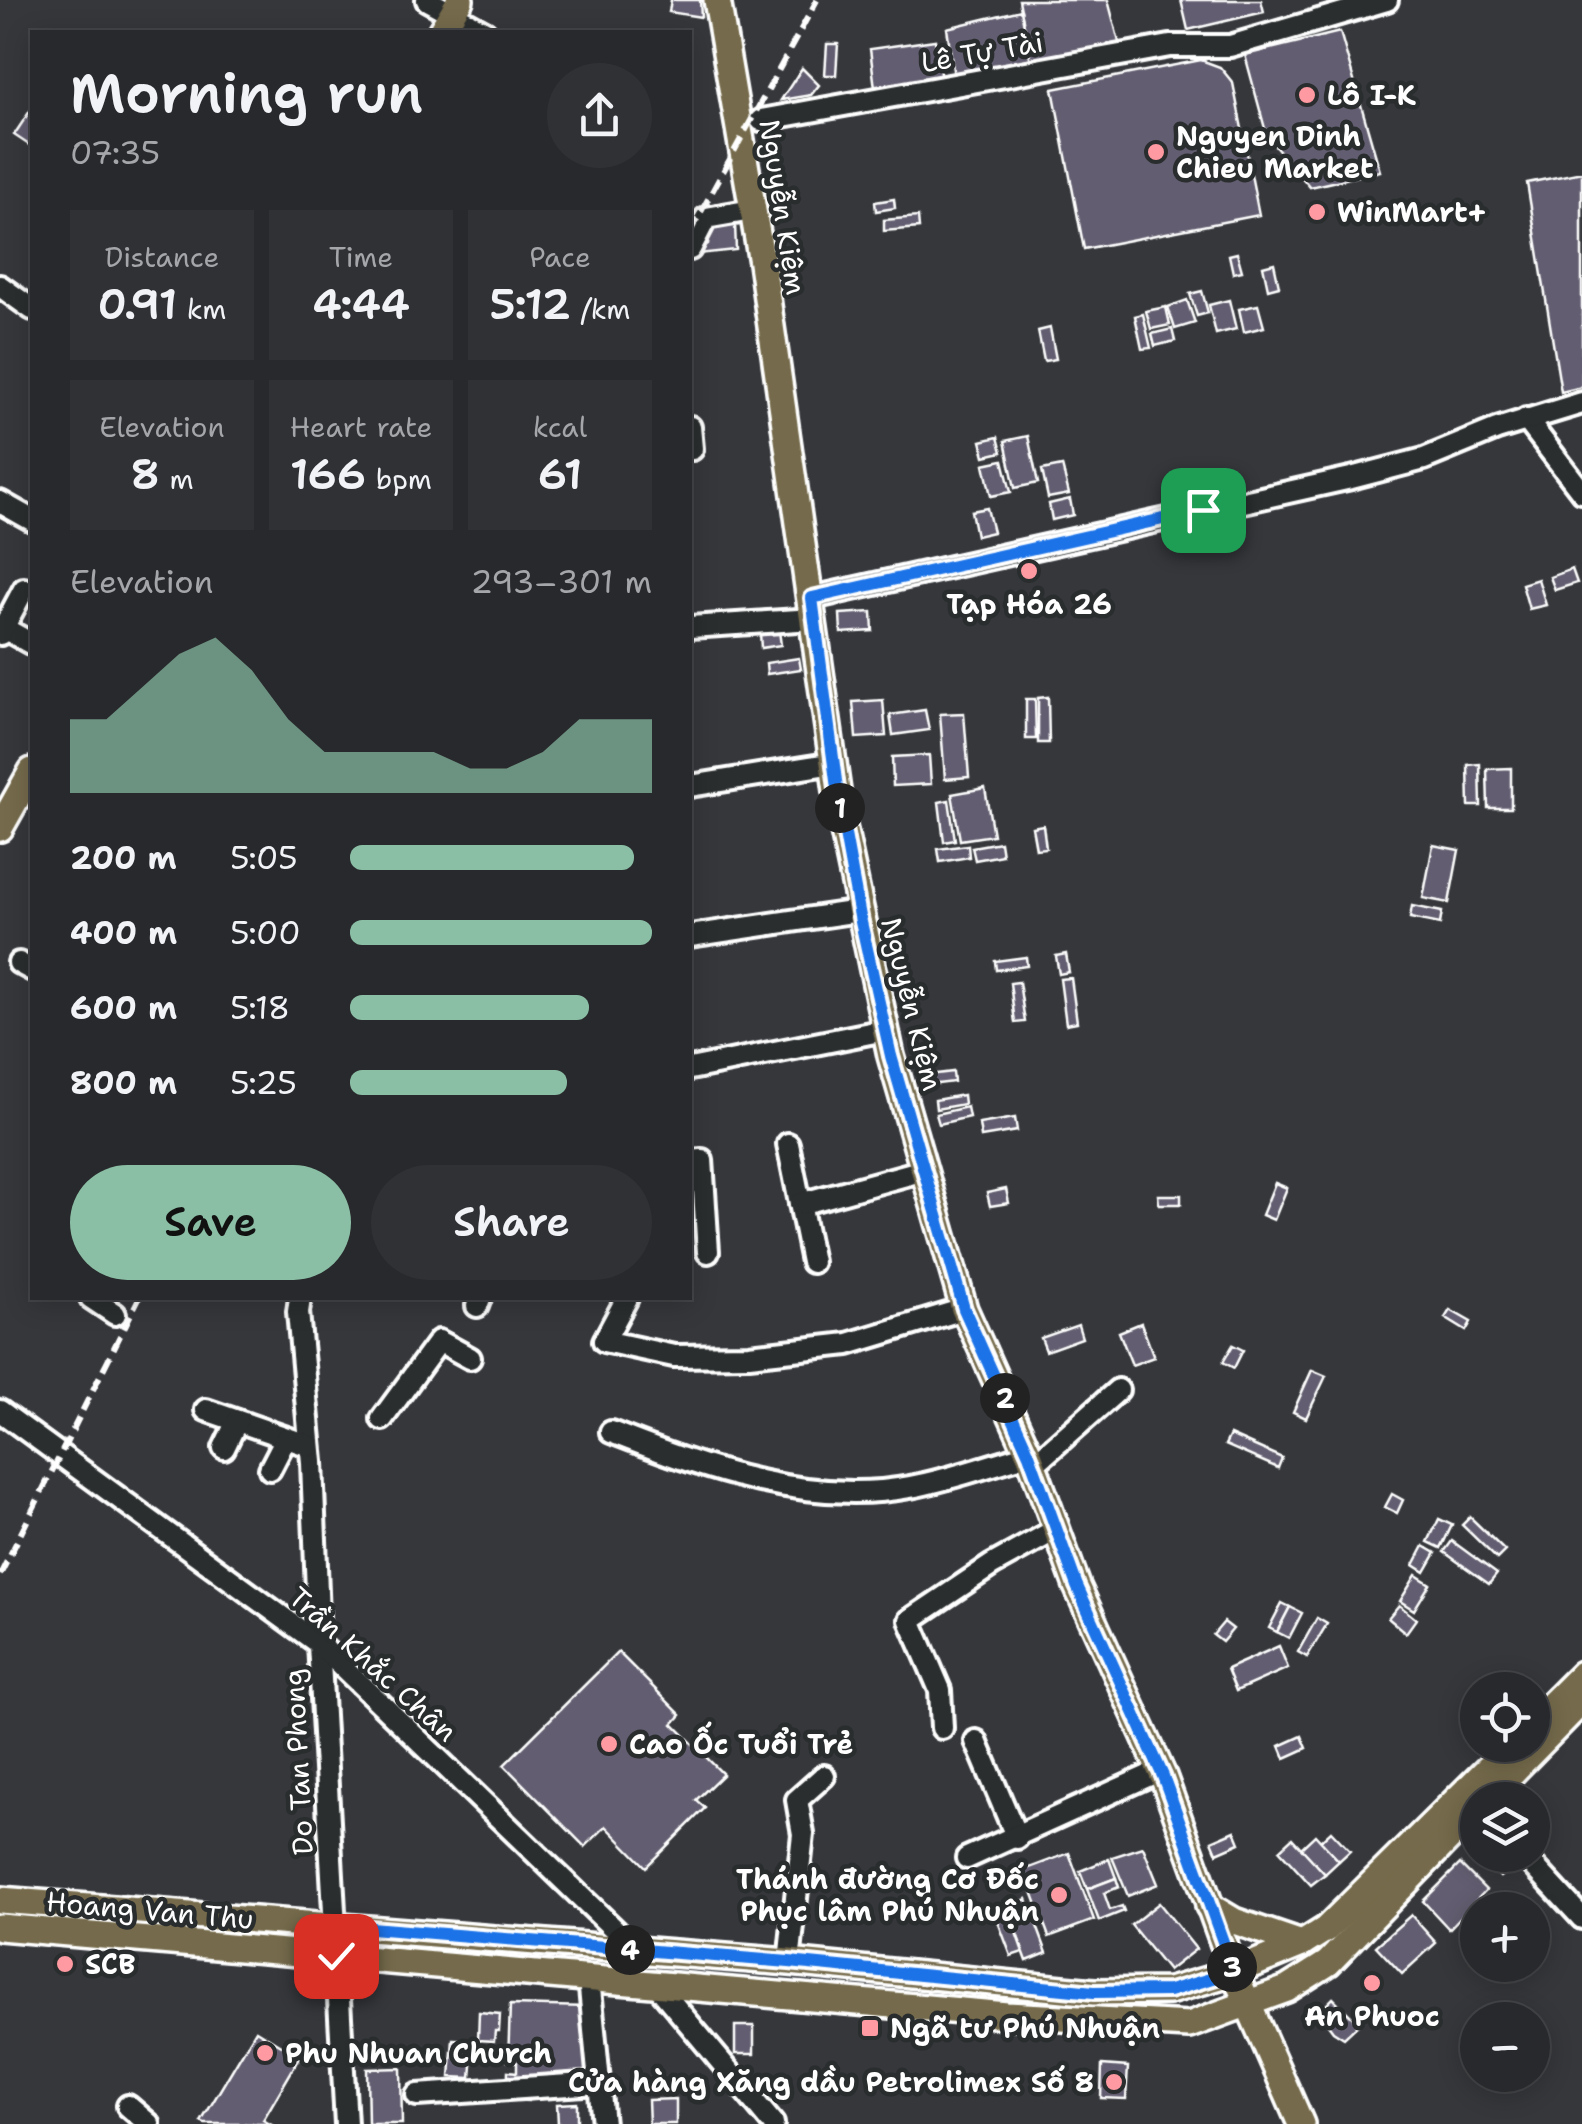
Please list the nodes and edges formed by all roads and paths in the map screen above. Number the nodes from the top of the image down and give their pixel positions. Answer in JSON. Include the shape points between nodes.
{"nodes":[{"id":1,"x":427,"y":0,"type":"edge"},
{"id":2,"x":717,"y":0,"type":"edge"},
{"id":3,"x":1387,"y":0,"type":"edge"},
{"id":4,"x":451,"y":15,"type":"edge"},
{"id":5,"x":482,"y":30,"type":"edge"},
{"id":6,"x":761,"y":120,"type":"dead end"},
{"id":7,"x":752,"y":210,"type":"junction"},
{"id":8,"x":692,"y":245,"type":"edge"},
{"id":9,"x":0,"y":286,"type":"edge"},
{"id":10,"x":30,"y":307,"type":"edge"},
{"id":11,"x":1582,"y":402,"type":"edge"},
{"id":12,"x":1526,"y":419,"type":"junction"},
{"id":13,"x":1582,"y":492,"type":"edge"},
{"id":14,"x":0,"y":502,"type":"edge"},
{"id":15,"x":30,"y":519,"type":"edge"},
{"id":16,"x":24,"y":589,"type":"dead end"},
{"id":17,"x":813,"y":609,"type":"junction"},
{"id":18,"x":692,"y":627,"type":"edge"},
{"id":19,"x":1,"y":629,"type":"edge"},
{"id":20,"x":30,"y":643,"type":"edge"},
{"id":21,"x":834,"y":763,"type":"junction"},
{"id":22,"x":30,"y":775,"type":"edge"},
{"id":23,"x":692,"y":786,"type":"edge"},
{"id":24,"x":0,"y":828,"type":"edge"},
{"id":25,"x":859,"y":911,"type":"junction"},
{"id":26,"x":692,"y":936,"type":"edge"},
{"id":27,"x":885,"y":1030,"type":"junction"},
{"id":28,"x":692,"y":1069,"type":"edge"},
{"id":29,"x":788,"y":1144,"type":"dead end"},
{"id":30,"x":692,"y":1161,"type":"edge"},
{"id":31,"x":924,"y":1170,"type":"junction"},
{"id":32,"x":800,"y":1204,"type":"junction"},
{"id":33,"x":708,"y":1252,"type":"dead end"},
{"id":34,"x":812,"y":1262,"type":"dead end"},
{"id":35,"x":94,"y":1300,"type":"edge"},
{"id":36,"x":300,"y":1300,"type":"edge"},
{"id":37,"x":626,"y":1300,"type":"edge"},
{"id":38,"x":964,"y":1309,"type":"junction"},
{"id":39,"x":115,"y":1314,"type":"dead end"},
{"id":40,"x":470,"y":1358,"type":"dead end"},
{"id":41,"x":1118,"y":1390,"type":"dead end"},
{"id":42,"x":206,"y":1410,"type":"dead end"},
{"id":43,"x":0,"y":1411,"type":"edge"},
{"id":44,"x":382,"y":1419,"type":"dead end"},
{"id":45,"x":237,"y":1421,"type":"junction"},
{"id":46,"x":611,"y":1432,"type":"dead end"},
{"id":47,"x":286,"y":1438,"type":"junction"},
{"id":48,"x":310,"y":1446,"type":"junction"},
{"id":49,"x":224,"y":1448,"type":"dead end"},
{"id":50,"x":1031,"y":1459,"type":"junction"},
{"id":51,"x":270,"y":1469,"type":"dead end"},
{"id":52,"x":1057,"y":1530,"type":"junction"},
{"id":53,"x":319,"y":1644,"type":"junction"},
{"id":54,"x":1582,"y":1674,"type":"edge"},
{"id":55,"x":1582,"y":1701,"type":"edge"},
{"id":56,"x":1550,"y":1706,"type":"edge"},
{"id":57,"x":942,"y":1728,"type":"dead end"},
{"id":58,"x":976,"y":1741,"type":"dead end"},
{"id":59,"x":1495,"y":1762,"type":"edge"},
{"id":60,"x":1160,"y":1770,"type":"junction"},
{"id":61,"x":824,"y":1776,"type":"dead end"},
{"id":62,"x":1503,"y":1782,"type":"edge"},
{"id":63,"x":1460,"y":1826,"type":"edge"},
{"id":64,"x":1016,"y":1838,"type":"junction"},
{"id":65,"x":967,"y":1858,"type":"dead end"},
{"id":66,"x":1540,"y":1872,"type":"edge"},
{"id":67,"x":0,"y":1900,"type":"edge"},
{"id":68,"x":1209,"y":1906,"type":"junction"},
{"id":69,"x":1582,"y":1918,"type":"edge"},
{"id":70,"x":334,"y":1925,"type":"junction"},
{"id":71,"x":0,"y":1927,"type":"edge"},
{"id":72,"x":1302,"y":1944,"type":"junction"},
{"id":73,"x":637,"y":1951,"type":"junction"},
{"id":74,"x":336,"y":1956,"type":"junction"},
{"id":75,"x":789,"y":1962,"type":"junction"},
{"id":76,"x":1234,"y":1972,"type":"junction"},
{"id":77,"x":589,"y":1978,"type":"junction"},
{"id":78,"x":656,"y":1984,"type":"junction"},
{"id":79,"x":1248,"y":2004,"type":"junction"},
{"id":80,"x":600,"y":2083,"type":"junction"},
{"id":81,"x":416,"y":2095,"type":"dead end"},
{"id":82,"x":128,"y":2106,"type":"dead end"},
{"id":83,"x":149,"y":2124,"type":"edge"},
{"id":84,"x":346,"y":2124,"type":"edge"},
{"id":85,"x":603,"y":2124,"type":"edge"},
{"id":86,"x":774,"y":2124,"type":"edge"},
{"id":87,"x":1301,"y":2124,"type":"edge"}],
"edges":[{"from":1,"to":4,"type":"street"},
{"from":2,"to":7,"type":"main road","name":"Nguyễn Kiệm"},
{"from":3,"to":6,"type":"street","name":"Lê Tự Tài","via":[[1230,46],[1170,46]]},
{"from":4,"to":5,"type":"street"},
{"from":7,"to":8,"type":"street","via":[[706,218]]},
{"from":7,"to":17,"type":"main road","name":"Nguyễn Kiệm"},
{"from":9,"to":10,"type":"street"},
{"from":11,"to":12,"type":"street"},
{"from":12,"to":13,"type":"street"},
{"from":12,"to":17,"type":"street","via":[[1424,459]]},
{"from":14,"to":15,"type":"street"},
{"from":16,"to":19,"type":"street"},
{"from":17,"to":18,"type":"street"},
{"from":17,"to":21,"type":"main road","name":"Nguyễn Kiệm"},
{"from":19,"to":20,"type":"street"},
{"from":21,"to":23,"type":"street"},
{"from":21,"to":25,"type":"main road","name":"Nguyễn Kiệm"},
{"from":22,"to":24,"type":"main road"},
{"from":25,"to":26,"type":"street"},
{"from":25,"to":27,"type":"main road","name":"Nguyễn Kiệm"},
{"from":27,"to":28,"type":"street"},
{"from":27,"to":31,"type":"main road","name":"Nguyễn Kiệm"},
{"from":29,"to":32,"type":"street"},
{"from":30,"to":33,"type":"street","via":[[702,1160]]},
{"from":31,"to":32,"type":"street"},
{"from":31,"to":38,"type":"main road","name":"Nguyễn Kiệm"},
{"from":32,"to":34,"type":"street"},
{"from":35,"to":39,"type":"street"},
{"from":36,"to":48,"type":"street","name":"Do Tan Phong"},
{"from":37,"to":38,"type":"street","via":[[604,1341],[674,1356],[848,1344]]},
{"from":38,"to":50,"type":"main road","name":"Nguyễn Kiệm"},
{"from":40,"to":44,"type":"street","via":[[439,1341]]},
{"from":41,"to":50,"type":"street"},
{"from":42,"to":45,"type":"street"},
{"from":43,"to":53,"type":"street","name":"Trần Khắc Chân"},
{"from":45,"to":47,"type":"street"},
{"from":45,"to":49,"type":"street"},
{"from":46,"to":50,"type":"street","via":[[767,1483],[858,1493]]},
{"from":47,"to":48,"type":"street"},
{"from":47,"to":51,"type":"street"},
{"from":48,"to":53,"type":"street","name":"Do Tan Phong"},
{"from":50,"to":52,"type":"main road","name":"Nguyễn Kiệm"},
{"from":52,"to":57,"type":"street","via":[[910,1620],[940,1690]]},
{"from":52,"to":60,"type":"main road","name":"Nguyễn Kiệm"},
{"from":53,"to":70,"type":"street","name":"Do Tan Phong"},
{"from":53,"to":73,"type":"street","name":"Trần Khắc Chân"},
{"from":54,"to":56,"type":"main road"},
{"from":55,"to":62,"type":"main road"},
{"from":58,"to":64,"type":"street"},
{"from":59,"to":72,"type":"main road","via":[[1338,1917]]},
{"from":60,"to":64,"type":"street"},
{"from":60,"to":68,"type":"main road","name":"Nguyễn Kiệm"},
{"from":61,"to":75,"type":"street","via":[[797,1800],[804,1834]]},
{"from":63,"to":79,"type":"main road","name":"Hoang Van Thu","via":[[1328,1962]]},
{"from":64,"to":65,"type":"street"},
{"from":66,"to":69,"type":"street"},
{"from":67,"to":70,"type":"main road"},
{"from":68,"to":72,"type":"main road"},
{"from":68,"to":76,"type":"main road","name":"Nguyễn Kiệm"},
{"from":70,"to":73,"type":"main road"},
{"from":70,"to":74,"type":"street","name":"Do Tan Phong"},
{"from":71,"to":74,"type":"main road","name":"Hoang Van Thu"},
{"from":72,"to":76,"type":"main road"},
{"from":73,"to":75,"type":"main road"},
{"from":74,"to":77,"type":"main road","name":"Hoang Van Thu"},
{"from":74,"to":84,"type":"street","name":"Do Tan Phong"},
{"from":75,"to":76,"type":"main road","via":[[1094,1992],[1169,1991]]},
{"from":76,"to":79,"type":"main road","name":"Nguyễn Kiệm"},
{"from":77,"to":78,"type":"main road","name":"Hoang Van Thu"},
{"from":77,"to":80,"type":"street"},
{"from":78,"to":79,"type":"main road","name":"Hoang Van Thu","via":[[1159,2026],[1189,2026]]},
{"from":78,"to":86,"type":"street"},
{"from":79,"to":87,"type":"main road","name":"Nguyễn Kiệm"},
{"from":80,"to":81,"type":"street"},
{"from":80,"to":85,"type":"street"},
{"from":82,"to":83,"type":"street"}]}
